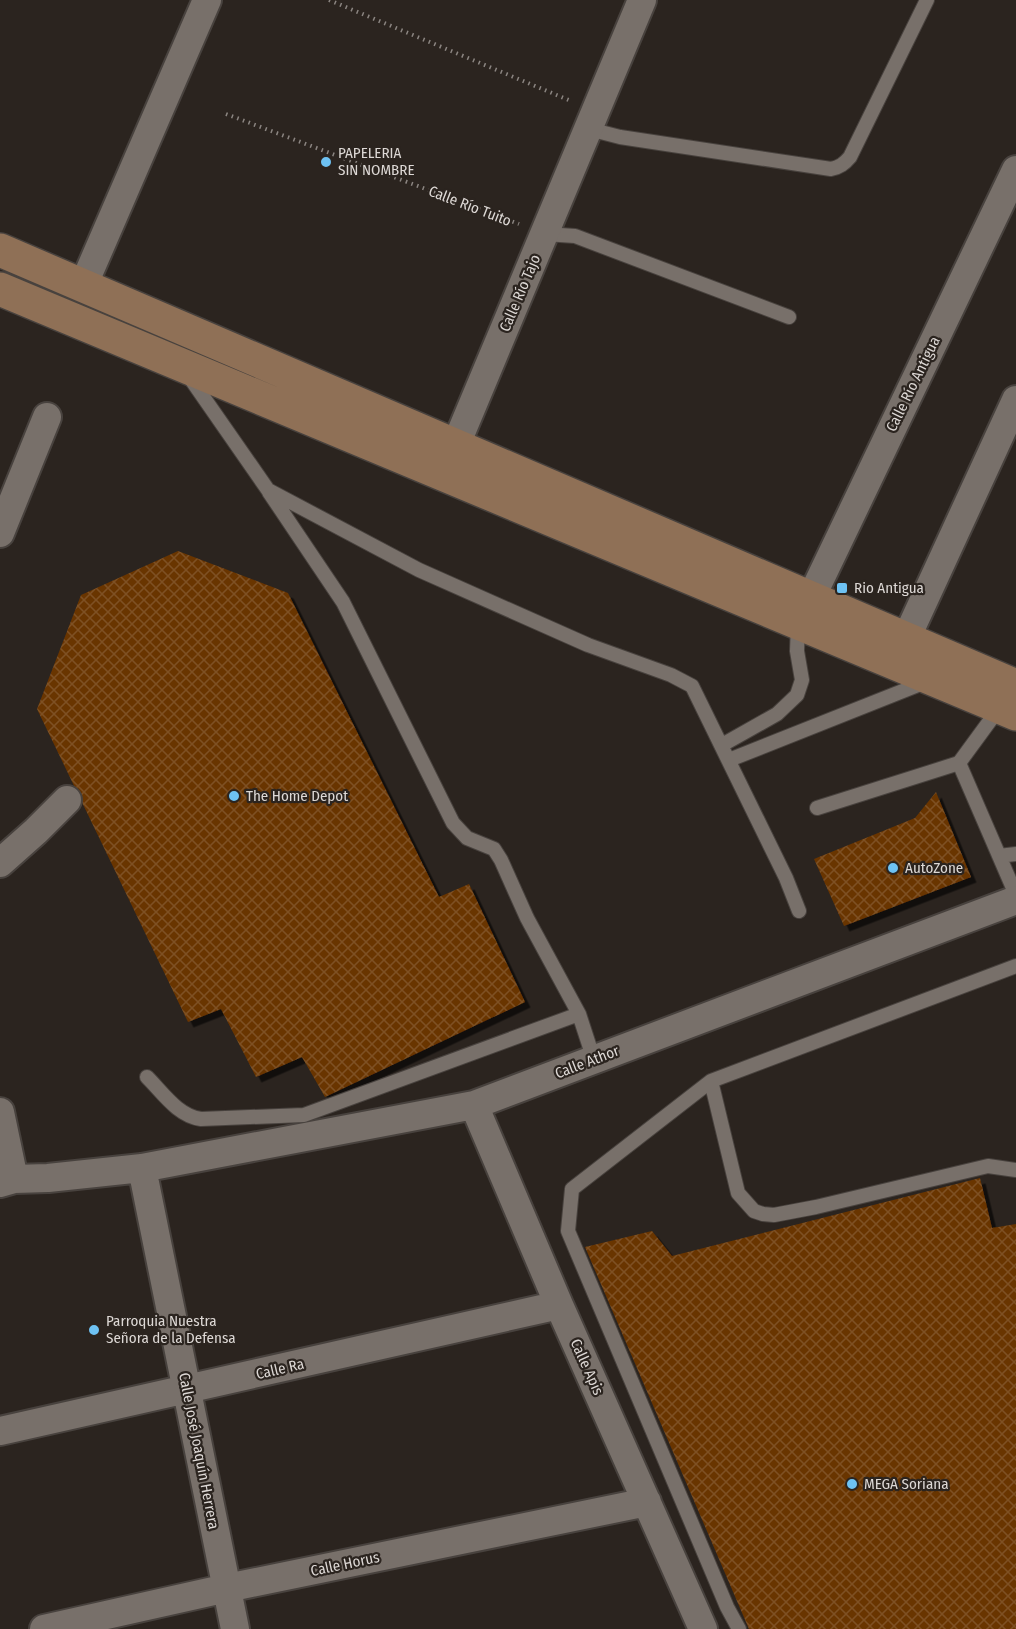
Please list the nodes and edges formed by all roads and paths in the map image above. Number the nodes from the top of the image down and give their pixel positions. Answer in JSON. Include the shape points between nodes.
{"nodes":[{"id":1,"x":329,"y":0,"type":"edge"},
{"id":2,"x":642,"y":0,"type":"edge"},
{"id":3,"x":927,"y":0,"type":"edge"},
{"id":4,"x":202,"y":2,"type":"edge"},
{"id":5,"x":226,"y":114,"type":"dead end"},
{"id":6,"x":593,"y":120,"type":"junction"},
{"id":7,"x":1016,"y":170,"type":"edge"},
{"id":8,"x":545,"y":234,"type":"junction"},
{"id":9,"x":0,"y":250,"type":"edge"},
{"id":10,"x":83,"y":286,"type":"junction"},
{"id":11,"x":0,"y":289,"type":"edge"},
{"id":12,"x":789,"y":317,"type":"dead end"},
{"id":13,"x":182,"y":365,"type":"junction"},
{"id":14,"x":1016,"y":400,"type":"edge"},
{"id":15,"x":47,"y":417,"type":"dead end"},
{"id":16,"x":450,"y":460,"type":"junction"},
{"id":17,"x":268,"y":490,"type":"junction"},
{"id":18,"x":6,"y":497,"type":"edge"},
{"id":19,"x":0,"y":533,"type":"edge"},
{"id":20,"x":804,"y":610,"type":"junction"},
{"id":21,"x":906,"y":639,"type":"junction"},
{"id":22,"x":933,"y":679,"type":"junction"},
{"id":23,"x":1010,"y":703,"type":"edge"},
{"id":24,"x":722,"y":744,"type":"junction"},
{"id":25,"x":729,"y":760,"type":"junction"},
{"id":26,"x":959,"y":763,"type":"junction"},
{"id":27,"x":67,"y":800,"type":"dead end"},
{"id":28,"x":817,"y":808,"type":"dead end"},
{"id":29,"x":1016,"y":854,"type":"edge"},
{"id":30,"x":999,"y":856,"type":"junction"},
{"id":31,"x":0,"y":863,"type":"edge"},
{"id":32,"x":1016,"y":895,"type":"edge"},
{"id":33,"x":1016,"y":900,"type":"edge"},
{"id":34,"x":799,"y":911,"type":"dead end"},
{"id":35,"x":1016,"y":966,"type":"edge"},
{"id":36,"x":579,"y":1014,"type":"junction"},
{"id":37,"x":594,"y":1060,"type":"junction"},
{"id":38,"x":147,"y":1077,"type":"dead end"},
{"id":39,"x":711,"y":1081,"type":"junction"},
{"id":40,"x":474,"y":1104,"type":"junction"},
{"id":41,"x":0,"y":1112,"type":"edge"},
{"id":42,"x":142,"y":1168,"type":"junction"},
{"id":43,"x":1016,"y":1170,"type":"edge"},
{"id":44,"x":7,"y":1181,"type":"edge"},
{"id":45,"x":560,"y":1305,"type":"junction"},
{"id":46,"x":186,"y":1390,"type":"junction"},
{"id":47,"x":0,"y":1431,"type":"edge"},
{"id":48,"x":646,"y":1502,"type":"junction"},
{"id":49,"x":226,"y":1588,"type":"junction"},
{"id":50,"x":44,"y":1629,"type":"edge"},
{"id":51,"x":235,"y":1629,"type":"edge"},
{"id":52,"x":703,"y":1629,"type":"edge"},
{"id":53,"x":739,"y":1629,"type":"edge"}],
"edges":[{"from":1,"to":6,"type":"path"},
{"from":2,"to":6,"type":"street","name":"Calle Río Tajo"},
{"from":3,"to":6,"type":"lane","via":[[850,157],[837,168],[620,137]]},
{"from":4,"to":10,"type":"street"},
{"from":5,"to":8,"type":"path","name":"Calle Río Tuito"},
{"from":6,"to":8,"type":"street","name":"Calle Río Tajo"},
{"from":7,"to":20,"type":"street","name":"Calle Río Antigua"},
{"from":8,"to":12,"type":"lane","via":[[575,236]]},
{"from":8,"to":16,"type":"street","name":"Calle Río Tajo"},
{"from":9,"to":10,"type":"main road"},
{"from":10,"to":16,"type":"main road"},
{"from":11,"to":13,"type":"main road"},
{"from":13,"to":16,"type":"main road"},
{"from":13,"to":17,"type":"lane"},
{"from":14,"to":21,"type":"street"},
{"from":15,"to":18,"type":"street"},
{"from":16,"to":20,"type":"main road"},
{"from":17,"to":24,"type":"lane","via":[[419,570],[692,686]]},
{"from":17,"to":36,"type":"lane","via":[[343,602],[453,823],[467,838],[494,849],[501,860],[527,918]]},
{"from":18,"to":19,"type":"street"},
{"from":20,"to":21,"type":"main road"},
{"from":20,"to":22,"type":"main road"},
{"from":20,"to":24,"type":"lane","via":[[797,651],[802,680],[797,695],[777,714]]},
{"from":21,"to":23,"type":"main road"},
{"from":22,"to":23,"type":"main road"},
{"from":22,"to":25,"type":"lane"},
{"from":23,"to":26,"type":"lane"},
{"from":24,"to":25,"type":"lane"},
{"from":25,"to":34,"type":"lane"},
{"from":26,"to":28,"type":"lane"},
{"from":26,"to":30,"type":"lane"},
{"from":27,"to":31,"type":"street"},
{"from":29,"to":30,"type":"lane"},
{"from":30,"to":32,"type":"lane"},
{"from":33,"to":37,"type":"street","name":"Calle Athor"},
{"from":35,"to":39,"type":"lane"},
{"from":36,"to":37,"type":"lane"},
{"from":36,"to":38,"type":"lane","via":[[304,1115],[190,1118]]},
{"from":37,"to":40,"type":"street","name":"Calle Athor"},
{"from":39,"to":43,"type":"lane","via":[[738,1193],[750,1207],[763,1214],[816,1207],[988,1166]]},
{"from":39,"to":53,"type":"lane","via":[[572,1189],[568,1231]]},
{"from":40,"to":42,"type":"street","name":"Calle Athor"},
{"from":40,"to":45,"type":"street","name":"Calle Apis"},
{"from":41,"to":44,"type":"street"},
{"from":42,"to":44,"type":"street","name":"Calle Athor"},
{"from":42,"to":46,"type":"street","name":"Calle José Joaquín Herrera"},
{"from":45,"to":46,"type":"street","name":"Calle Ra"},
{"from":45,"to":48,"type":"street","name":"Calle Apis"},
{"from":46,"to":47,"type":"street","name":"Calle Ra"},
{"from":46,"to":49,"type":"street","name":"Calle José Joaquín Herrera"},
{"from":48,"to":49,"type":"street","name":"Calle Horus"},
{"from":48,"to":52,"type":"street","name":"Calle Apis"},
{"from":49,"to":50,"type":"street","name":"Calle Horus"},
{"from":49,"to":51,"type":"street","name":"Calle José Joaquín Herrera"}]}
